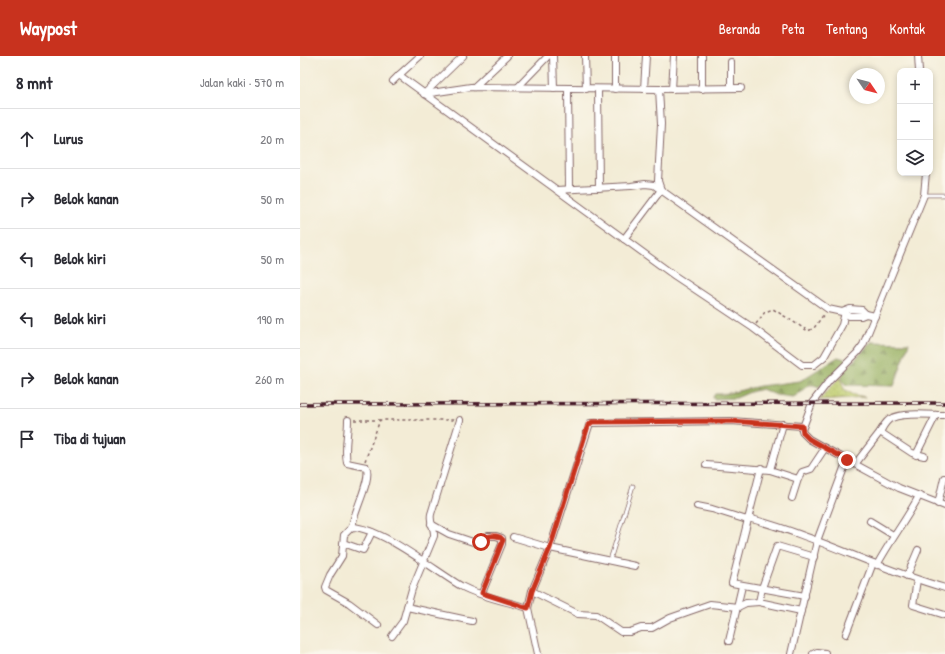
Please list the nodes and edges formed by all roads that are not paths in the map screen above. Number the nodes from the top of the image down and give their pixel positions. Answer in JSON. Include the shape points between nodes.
{"nodes":[{"id":1,"x":420,"y":56,"type":"edge"},
{"id":2,"x":464,"y":56,"type":"edge"},
{"id":3,"x":548,"y":56,"type":"edge"},
{"id":4,"x":553,"y":56,"type":"edge"},
{"id":5,"x":585,"y":56,"type":"edge"},
{"id":6,"x":615,"y":56,"type":"edge"},
{"id":7,"x":646,"y":56,"type":"edge"},
{"id":8,"x":674,"y":56,"type":"edge"},
{"id":9,"x":702,"y":56,"type":"edge"},
{"id":10,"x":918,"y":56,"type":"edge"},
{"id":11,"x":503,"y":57,"type":"edge"},
{"id":12,"x":731,"y":62,"type":"dead end"},
{"id":13,"x":919,"y":68,"type":"edge"},
{"id":14,"x":399,"y":75,"type":"junction"},
{"id":15,"x":393,"y":81,"type":"dead end"},
{"id":16,"x":474,"y":87,"type":"junction"},
{"id":17,"x":518,"y":87,"type":"junction"},
{"id":18,"x":554,"y":88,"type":"junction"},
{"id":19,"x":731,"y":88,"type":"junction"},
{"id":20,"x":741,"y":88,"type":"dead end"},
{"id":21,"x":568,"y":89,"type":"junction"},
{"id":22,"x":586,"y":89,"type":"junction"},
{"id":23,"x":598,"y":89,"type":"junction"},
{"id":24,"x":615,"y":89,"type":"junction"},
{"id":25,"x":644,"y":89,"type":"junction"},
{"id":26,"x":659,"y":89,"type":"junction"},
{"id":27,"x":672,"y":89,"type":"junction"},
{"id":28,"x":702,"y":89,"type":"junction"},
{"id":29,"x":424,"y":94,"type":"junction"},
{"id":30,"x":926,"y":176,"type":"edge"},
{"id":31,"x":599,"y":188,"type":"junction"},
{"id":32,"x":557,"y":190,"type":"junction"},
{"id":33,"x":569,"y":190,"type":"junction"},
{"id":34,"x":661,"y":190,"type":"junction"},
{"id":35,"x":924,"y":195,"type":"junction"},
{"id":36,"x":945,"y":195,"type":"edge"},
{"id":37,"x":624,"y":239,"type":"junction"},
{"id":38,"x":845,"y":312,"type":"junction"},
{"id":39,"x":875,"y":316,"type":"junction"},
{"id":40,"x":936,"y":415,"type":"junction"},
{"id":41,"x":945,"y":415,"type":"edge"},
{"id":42,"x":348,"y":420,"type":"road end"},
{"id":43,"x":460,"y":420,"type":"road end"},
{"id":44,"x":783,"y":424,"type":"junction"},
{"id":45,"x":802,"y":426,"type":"junction"},
{"id":46,"x":880,"y":432,"type":"junction"},
{"id":47,"x":825,"y":448,"type":"junction"},
{"id":48,"x":916,"y":455,"type":"junction"},
{"id":49,"x":924,"y":456,"type":"dead end"},
{"id":50,"x":847,"y":460,"type":"junction"},
{"id":51,"x":856,"y":463,"type":"junction"},
{"id":52,"x":706,"y":465,"type":"dead end"},
{"id":53,"x":760,"y":468,"type":"junction"},
{"id":54,"x":770,"y":470,"type":"junction"},
{"id":55,"x":944,"y":478,"type":"edge"},
{"id":56,"x":798,"y":479,"type":"junction"},
{"id":57,"x":633,"y":486,"type":"dead end"},
{"id":58,"x":919,"y":496,"type":"junction"},
{"id":59,"x":792,"y":498,"type":"dead end"},
{"id":60,"x":938,"y":504,"type":"junction"},
{"id":61,"x":697,"y":506,"type":"dead end"},
{"id":62,"x":945,"y":506,"type":"edge"},
{"id":63,"x":748,"y":519,"type":"junction"},
{"id":64,"x":870,"y":521,"type":"dead end"},
{"id":65,"x":431,"y":524,"type":"junction"},
{"id":66,"x":352,"y":527,"type":"junction"},
{"id":67,"x":372,"y":532,"type":"junction"},
{"id":68,"x":893,"y":535,"type":"junction"},
{"id":69,"x":513,"y":537,"type":"dead end"},
{"id":70,"x":817,"y":541,"type":"junction"},
{"id":71,"x":343,"y":543,"type":"junction"},
{"id":72,"x":550,"y":548,"type":"junction"},
{"id":73,"x":918,"y":550,"type":"dead end"},
{"id":74,"x":814,"y":557,"type":"junction"},
{"id":75,"x":610,"y":560,"type":"junction"},
{"id":76,"x":425,"y":561,"type":"junction"},
{"id":77,"x":875,"y":564,"type":"junction"},
{"id":78,"x":635,"y":566,"type":"dead end"},
{"id":79,"x":907,"y":576,"type":"junction"},
{"id":80,"x":917,"y":580,"type":"junction"},
{"id":81,"x":742,"y":586,"type":"junction"},
{"id":82,"x":762,"y":588,"type":"junction"},
{"id":83,"x":945,"y":588,"type":"edge"},
{"id":84,"x":532,"y":591,"type":"junction"},
{"id":85,"x":482,"y":593,"type":"junction"},
{"id":86,"x":805,"y":596,"type":"junction"},
{"id":87,"x":759,"y":602,"type":"junction"},
{"id":88,"x":408,"y":607,"type":"junction"},
{"id":89,"x":738,"y":607,"type":"junction"},
{"id":90,"x":528,"y":608,"type":"junction"},
{"id":91,"x":801,"y":611,"type":"junction"},
{"id":92,"x":945,"y":615,"type":"edge"},
{"id":93,"x":472,"y":621,"type":"dead end"},
{"id":94,"x":378,"y":625,"type":"dead end"},
{"id":95,"x":846,"y":634,"type":"dead end"},
{"id":96,"x":392,"y":636,"type":"dead end"},
{"id":97,"x":729,"y":641,"type":"dead end"},
{"id":98,"x":825,"y":653,"type":"edge"},
{"id":99,"x":538,"y":654,"type":"edge"},
{"id":100,"x":791,"y":654,"type":"edge"},
{"id":101,"x":814,"y":654,"type":"edge"}],
"edges":[{"from":1,"to":14,"type":"street"},
{"from":2,"to":29,"type":"street"},
{"from":3,"to":17,"type":"street"},
{"from":4,"to":18,"type":"street"},
{"from":5,"to":22,"type":"street"},
{"from":6,"to":24,"type":"street"},
{"from":7,"to":25,"type":"street"},
{"from":8,"to":27,"type":"street"},
{"from":9,"to":28,"type":"street"},
{"from":10,"to":13,"type":"street"},
{"from":11,"to":16,"type":"street"},
{"from":12,"to":19,"type":"street"},
{"from":14,"to":15,"type":"street"},
{"from":14,"to":29,"type":"street"},
{"from":16,"to":17,"type":"street"},
{"from":16,"to":29,"type":"street"},
{"from":17,"to":18,"type":"street"},
{"from":18,"to":21,"type":"street"},
{"from":19,"to":20,"type":"street"},
{"from":19,"to":28,"type":"street"},
{"from":21,"to":22,"type":"street"},
{"from":21,"to":33,"type":"street"},
{"from":22,"to":23,"type":"street"},
{"from":23,"to":24,"type":"street"},
{"from":23,"to":31,"type":"street"},
{"from":24,"to":25,"type":"street"},
{"from":25,"to":26,"type":"street"},
{"from":26,"to":27,"type":"street"},
{"from":26,"to":34,"type":"street","via":[[661,124],[658,181]]},
{"from":27,"to":28,"type":"street"},
{"from":29,"to":32,"type":"street"},
{"from":30,"to":35,"type":"street"},
{"from":31,"to":33,"type":"street"},
{"from":31,"to":34,"type":"street","via":[[650,184]]},
{"from":32,"to":33,"type":"street"},
{"from":32,"to":37,"type":"street"},
{"from":34,"to":37,"type":"street"},
{"from":34,"to":38,"type":"street","via":[[828,309]]},
{"from":35,"to":36,"type":"lane"},
{"from":35,"to":39,"type":"street"},
{"from":37,"to":38,"type":"street","via":[[802,365],[808,366],[824,357],[842,325]]},
{"from":38,"to":39,"type":"street","via":[[850,309],[862,310]]},
{"from":39,"to":45,"type":"street","via":[[870,332],[857,353],[829,381],[812,403]]},
{"from":40,"to":41,"type":"street"},
{"from":40,"to":46,"type":"street","via":[[901,415],[891,418]]},
{"from":40,"to":48,"type":"street"},
{"from":42,"to":66,"type":"street","via":[[345,450],[347,464],[366,467],[368,472]]},
{"from":43,"to":65,"type":"street","via":[[431,514]]},
{"from":44,"to":45,"type":"street"},
{"from":44,"to":54,"type":"street"},
{"from":44,"to":72,"type":"street","via":[[731,421],[590,423]]},
{"from":45,"to":47,"type":"street","via":[[803,433]]},
{"from":46,"to":48,"type":"street"},
{"from":46,"to":51,"type":"street"},
{"from":47,"to":50,"type":"street"},
{"from":47,"to":56,"type":"street","via":[[811,469],[803,470]]},
{"from":48,"to":49,"type":"street"},
{"from":50,"to":51,"type":"street"},
{"from":50,"to":70,"type":"street"},
{"from":51,"to":58,"type":"street","via":[[899,488]]},
{"from":52,"to":53,"type":"street"},
{"from":53,"to":54,"type":"street"},
{"from":53,"to":63,"type":"street"},
{"from":54,"to":56,"type":"street"},
{"from":55,"to":60,"type":"street"},
{"from":56,"to":59,"type":"street"},
{"from":57,"to":75,"type":"lane"},
{"from":58,"to":60,"type":"street"},
{"from":58,"to":68,"type":"street","via":[[907,518]]},
{"from":60,"to":62,"type":"street"},
{"from":61,"to":63,"type":"street"},
{"from":63,"to":70,"type":"street","via":[[782,527]]},
{"from":63,"to":81,"type":"street","via":[[732,584]]},
{"from":64,"to":68,"type":"street"},
{"from":65,"to":76,"type":"street","via":[[435,532]]},
{"from":65,"to":85,"type":"street","via":[[449,534],[476,543],[488,536],[502,538],[502,544]]},
{"from":66,"to":67,"type":"street"},
{"from":66,"to":71,"type":"street","via":[[345,532]]},
{"from":67,"to":71,"type":"street","via":[[363,550]]},
{"from":67,"to":76,"type":"street"},
{"from":68,"to":77,"type":"street"},
{"from":69,"to":72,"type":"street"},
{"from":70,"to":74,"type":"street"},
{"from":70,"to":77,"type":"street"},
{"from":71,"to":94,"type":"street","via":[[342,556],[325,589]]},
{"from":72,"to":75,"type":"street"},
{"from":72,"to":84,"type":"street"},
{"from":73,"to":79,"type":"street"},
{"from":74,"to":82,"type":"street","via":[[777,546]]},
{"from":74,"to":86,"type":"street"},
{"from":75,"to":78,"type":"street"},
{"from":76,"to":85,"type":"street","via":[[462,586]]},
{"from":76,"to":88,"type":"street","via":[[412,589]]},
{"from":77,"to":79,"type":"street"},
{"from":77,"to":95,"type":"street"},
{"from":79,"to":80,"type":"street"},
{"from":80,"to":83,"type":"street"},
{"from":80,"to":92,"type":"street","via":[[913,605]]},
{"from":81,"to":82,"type":"street"},
{"from":81,"to":89,"type":"street"},
{"from":82,"to":86,"type":"street"},
{"from":82,"to":87,"type":"street"},
{"from":84,"to":89,"type":"street","via":[[578,614],[596,615],[621,632],[652,628],[670,618],[710,604]]},
{"from":84,"to":90,"type":"street"},
{"from":85,"to":90,"type":"street"},
{"from":86,"to":91,"type":"street"},
{"from":87,"to":89,"type":"street","via":[[746,603]]},
{"from":87,"to":91,"type":"street"},
{"from":88,"to":93,"type":"street"},
{"from":88,"to":96,"type":"street","via":[[403,622]]},
{"from":89,"to":97,"type":"street"},
{"from":90,"to":99,"type":"street"},
{"from":91,"to":100,"type":"street"},
{"from":98,"to":101,"type":"street"}]}
